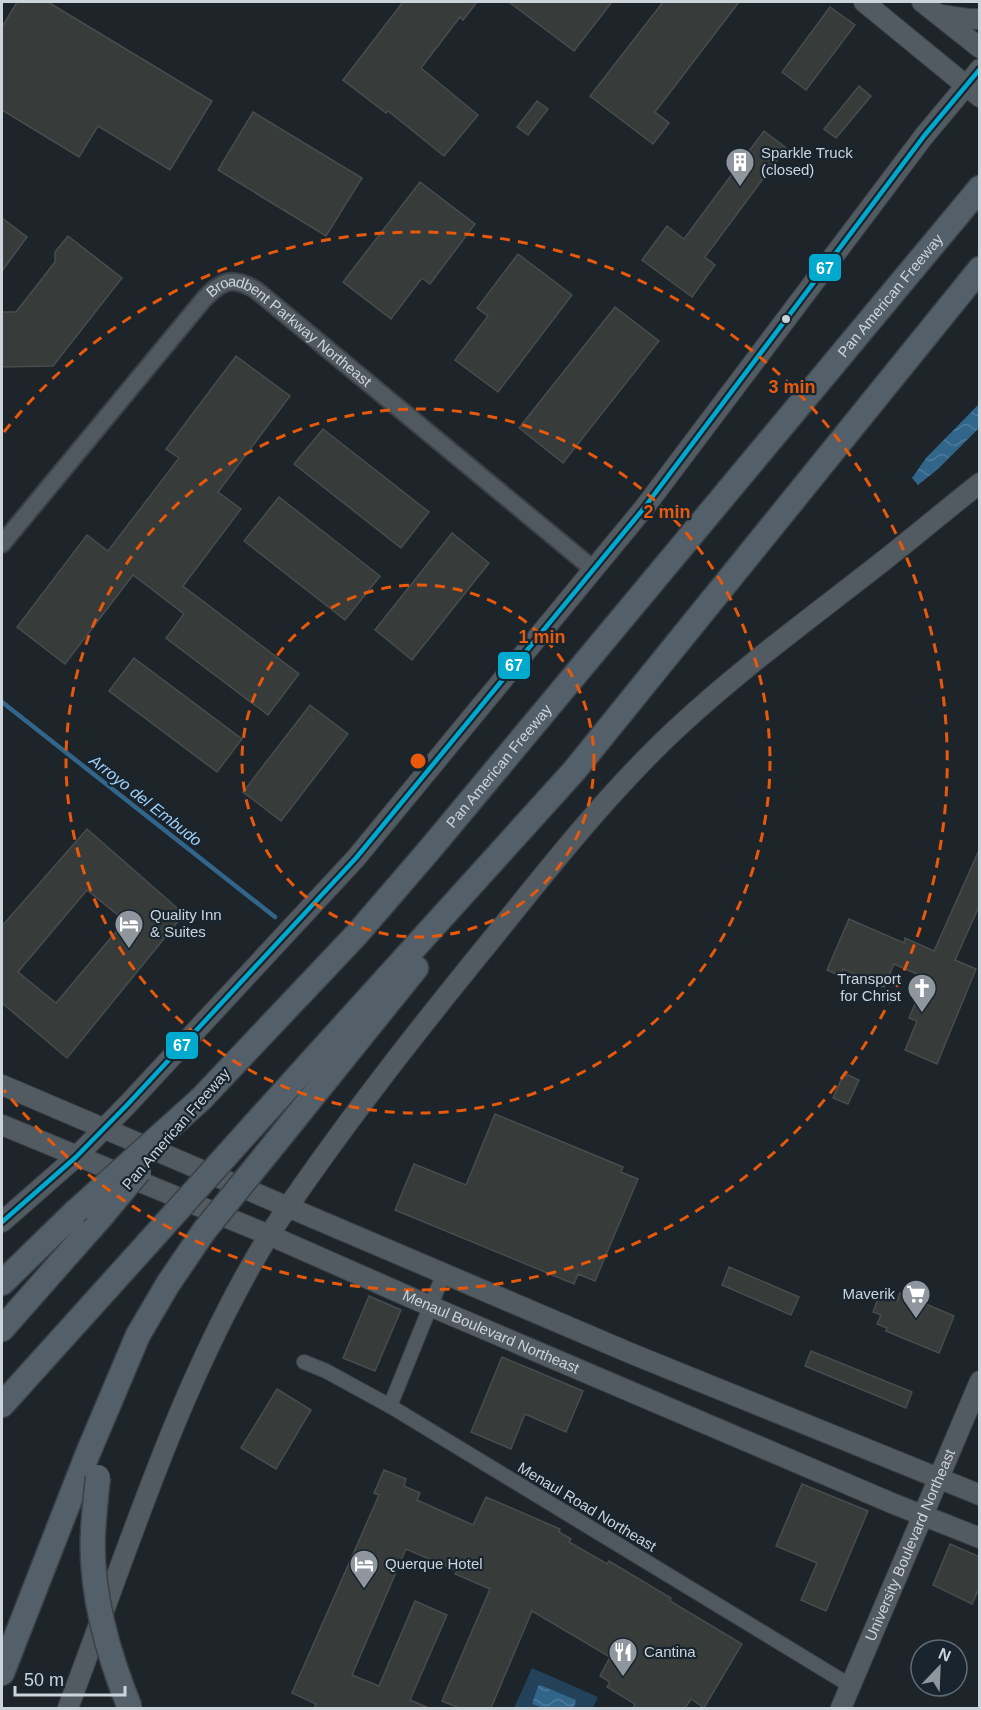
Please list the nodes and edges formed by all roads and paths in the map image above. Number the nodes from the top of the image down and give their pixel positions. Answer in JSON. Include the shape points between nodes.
{"nodes":[{"id":1,"x":864,"y":2,"type":"edge"},
{"id":2,"x":922,"y":2,"type":"edge"},
{"id":3,"x":938,"y":14,"type":"junction"},
{"id":4,"x":980,"y":19,"type":"edge"},
{"id":5,"x":980,"y":48,"type":"edge"},
{"id":6,"x":980,"y":69,"type":"edge"},
{"id":7,"x":972,"y":91,"type":"edge"},
{"id":8,"x":980,"y":188,"type":"edge"},
{"id":9,"x":980,"y":269,"type":"edge"},
{"id":10,"x":980,"y":483,"type":"edge"},
{"id":11,"x":2,"y":544,"type":"edge"},
{"id":12,"x":593,"y":569,"type":"junction"},
{"id":13,"x":574,"y":771,"type":"junction"},
{"id":14,"x":2,"y":1085,"type":"edge"},
{"id":15,"x":201,"y":1099,"type":"junction"},
{"id":16,"x":2,"y":1125,"type":"edge"},
{"id":17,"x":104,"y":1128,"type":"junction"},
{"id":18,"x":76,"y":1156,"type":"junction"},
{"id":19,"x":288,"y":1206,"type":"junction"},
{"id":20,"x":2,"y":1222,"type":"edge"},
{"id":21,"x":269,"y":1235,"type":"junction"},
{"id":22,"x":444,"y":1273,"type":"junction"},
{"id":23,"x":2,"y":1283,"type":"edge"},
{"id":24,"x":430,"y":1306,"type":"junction"},
{"id":25,"x":2,"y":1329,"type":"edge"},
{"id":26,"x":138,"y":1335,"type":"junction"},
{"id":27,"x":304,"y":1362,"type":"dead end"},
{"id":28,"x":980,"y":1381,"type":"edge"},
{"id":29,"x":2,"y":1405,"type":"edge"},
{"id":30,"x":390,"y":1407,"type":"junction"},
{"id":31,"x":938,"y":1478,"type":"junction"},
{"id":32,"x":980,"y":1495,"type":"edge"},
{"id":33,"x":922,"y":1515,"type":"junction"},
{"id":34,"x":980,"y":1538,"type":"edge"},
{"id":35,"x":2,"y":1673,"type":"edge"},
{"id":36,"x":850,"y":1686,"type":"junction"},
{"id":37,"x":70,"y":1708,"type":"edge"},
{"id":38,"x":130,"y":1708,"type":"edge"},
{"id":39,"x":841,"y":1708,"type":"edge"}],
"edges":[{"from":1,"to":7,"type":"main road"},
{"from":2,"to":3,"type":"main road"},
{"from":3,"to":4,"type":"main road"},
{"from":3,"to":5,"type":"main road"},
{"from":6,"to":7,"type":"main road"},
{"from":7,"to":12,"type":"main road","via":[[924,136],[694,444]]},
{"from":8,"to":15,"type":"highway","name":"Pan American Freeway","via":[[431,848],[357,934]]},
{"from":9,"to":13,"type":"highway"},
{"from":10,"to":19,"type":"main road","via":[[705,702],[622,784],[416,1032]]},
{"from":11,"to":12,"type":"street","name":"Broadbent Parkway Northeast","via":[[204,299],[214,288],[231,281],[256,290]]},
{"from":12,"to":17,"type":"main road","via":[[356,858]]},
{"from":13,"to":26,"type":"highway","bridge":true,"via":[[204,1231]]},
{"from":13,"to":29,"type":"highway","bridge":true},
{"from":14,"to":17,"type":"main road"},
{"from":15,"to":23,"type":"highway","bridge":true},
{"from":15,"to":25,"type":"highway","name":"Pan American Freeway","bridge":true},
{"from":16,"to":18,"type":"main road","name":"Menaul Boulevard Northeast"},
{"from":17,"to":18,"type":"main road"},
{"from":17,"to":19,"type":"main road"},
{"from":18,"to":20,"type":"main road"},
{"from":18,"to":21,"type":"main road","name":"Menaul Boulevard Northeast"},
{"from":19,"to":21,"type":"main road"},
{"from":19,"to":22,"type":"main road"},
{"from":21,"to":24,"type":"main road","name":"Menaul Boulevard Northeast"},
{"from":21,"to":37,"type":"main road","via":[[190,1389],[155,1472]]},
{"from":22,"to":24,"type":"street"},
{"from":22,"to":31,"type":"main road"},
{"from":24,"to":30,"type":"street"},
{"from":24,"to":33,"type":"main road","name":"Menaul Boulevard Northeast"},
{"from":26,"to":35,"type":"highway"},
{"from":26,"to":38,"type":"highway","bridge":true,"via":[[106,1436],[93,1534],[101,1616]]},
{"from":27,"to":30,"type":"street","name":"Menaul Road Northeast"},
{"from":28,"to":31,"type":"main road","name":"University Boulevard Northeast"},
{"from":30,"to":36,"type":"street","name":"Menaul Road Northeast"},
{"from":31,"to":32,"type":"main road"},
{"from":31,"to":33,"type":"main road","name":"University Boulevard Northeast"},
{"from":33,"to":34,"type":"main road","name":"Menaul Boulevard Northeast"},
{"from":33,"to":36,"type":"main road","name":"University Boulevard Northeast"},
{"from":36,"to":39,"type":"main road","name":"University Boulevard Northeast"}]}
